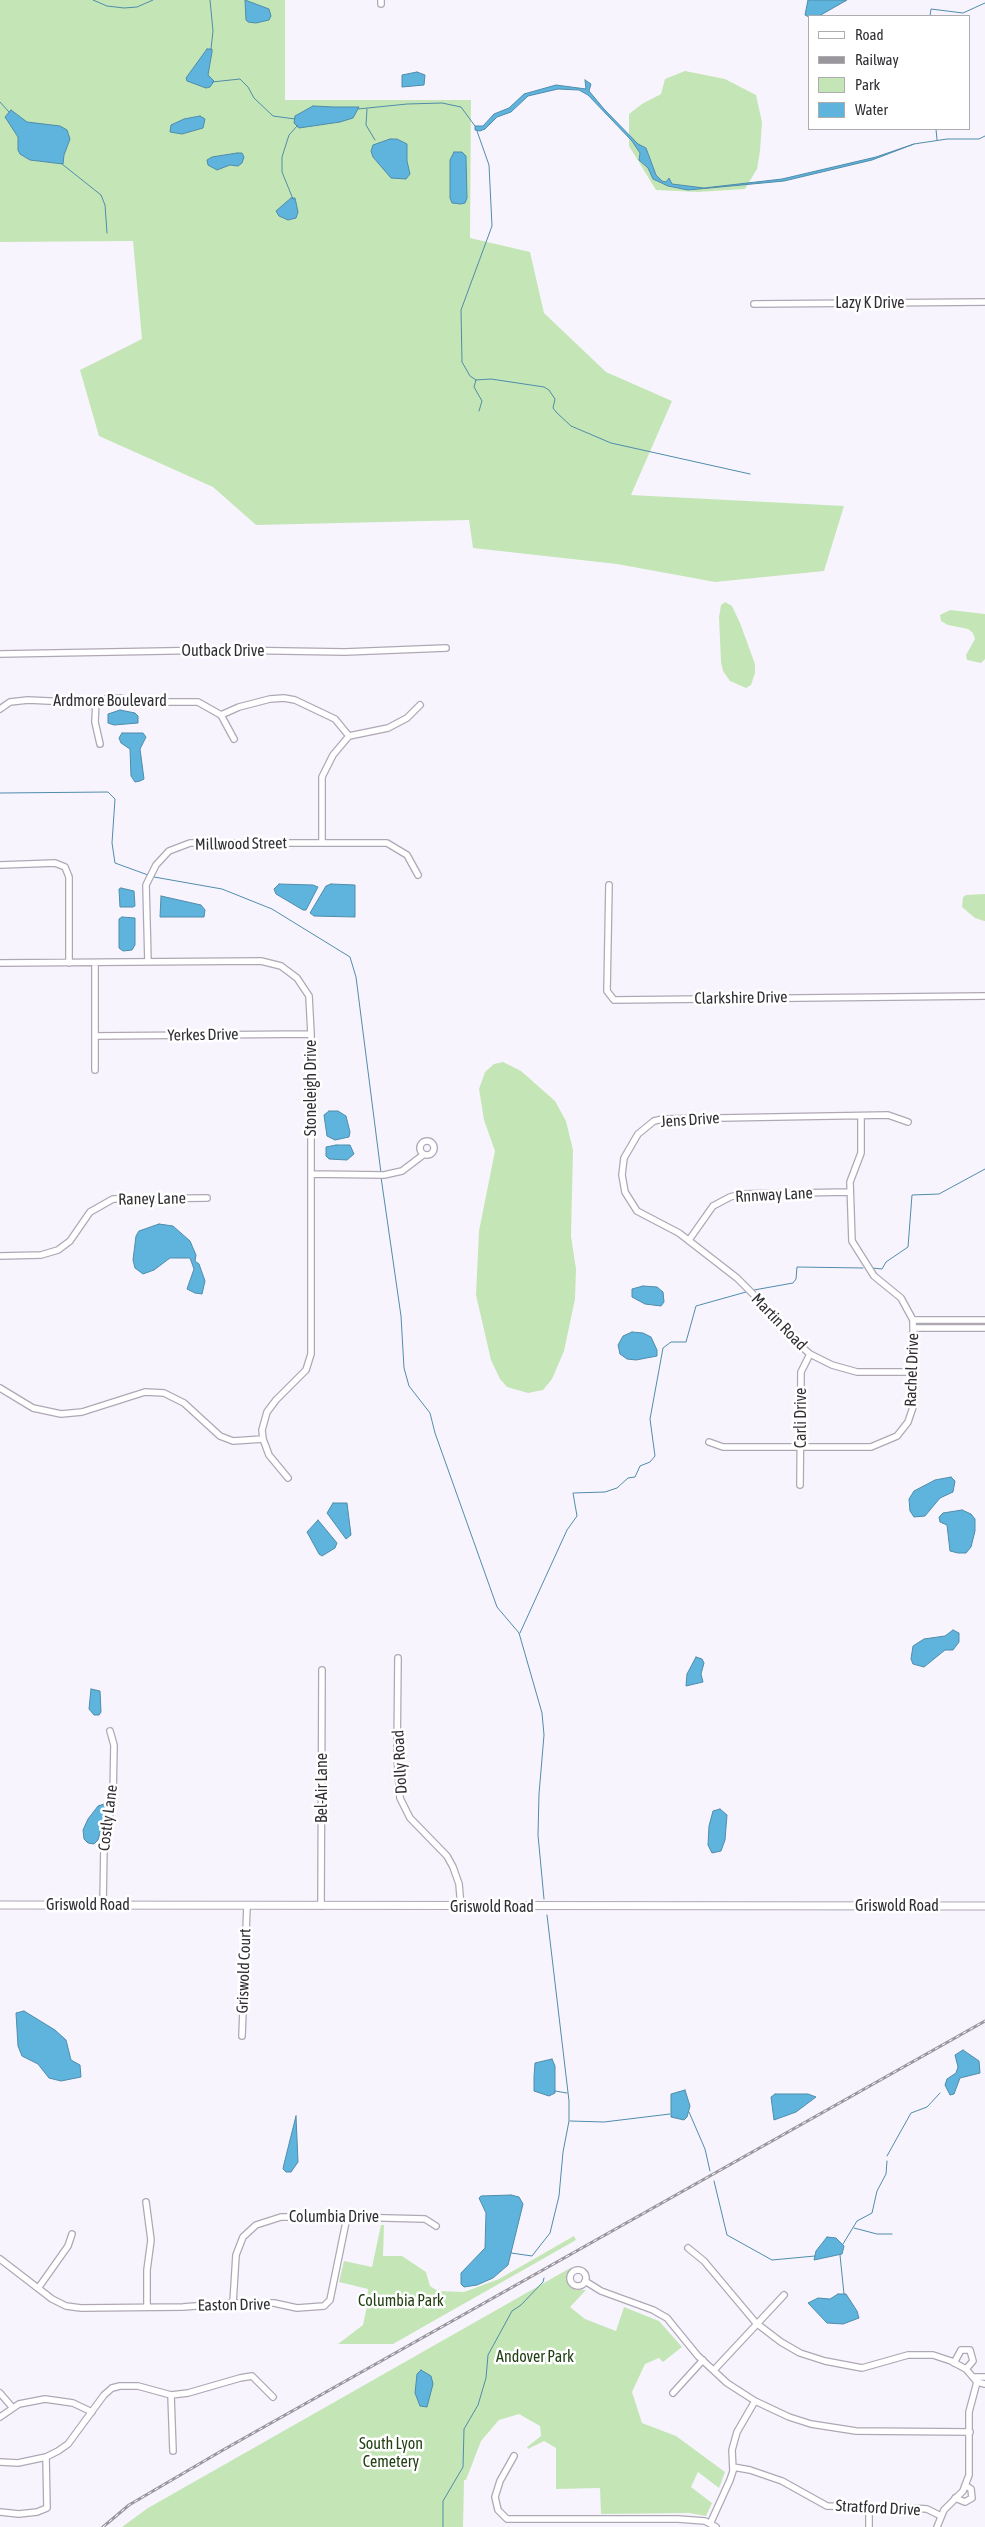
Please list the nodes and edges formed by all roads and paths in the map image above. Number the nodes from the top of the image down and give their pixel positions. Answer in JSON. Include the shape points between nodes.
{"nodes":[{"id":1,"x":985,"y":302,"type":"edge"},
{"id":2,"x":754,"y":304,"type":"dead end"},
{"id":3,"x":446,"y":648,"type":"dead end"},
{"id":4,"x":0,"y":654,"type":"edge"},
{"id":5,"x":96,"y":701,"type":"junction"},
{"id":6,"x":420,"y":705,"type":"dead end"},
{"id":7,"x":0,"y":708,"type":"edge"},
{"id":8,"x":221,"y":715,"type":"junction"},
{"id":9,"x":349,"y":736,"type":"junction"},
{"id":10,"x":234,"y":739,"type":"dead end"},
{"id":11,"x":100,"y":744,"type":"dead end"},
{"id":12,"x":322,"y":843,"type":"junction"},
{"id":13,"x":0,"y":865,"type":"edge"},
{"id":14,"x":418,"y":874,"type":"dead end"},
{"id":15,"x":609,"y":885,"type":"dead end"},
{"id":16,"x":148,"y":962,"type":"junction"},
{"id":17,"x":0,"y":963,"type":"edge"},
{"id":18,"x":69,"y":963,"type":"junction"},
{"id":19,"x":95,"y":963,"type":"junction"},
{"id":20,"x":985,"y":996,"type":"edge"},
{"id":21,"x":312,"y":1034,"type":"junction"},
{"id":22,"x":95,"y":1036,"type":"junction"},
{"id":23,"x":95,"y":1070,"type":"dead end"},
{"id":24,"x":861,"y":1116,"type":"junction"},
{"id":25,"x":908,"y":1122,"type":"dead end"},
{"id":26,"x":423,"y":1155,"type":"dead end"},
{"id":27,"x":311,"y":1174,"type":"junction"},
{"id":28,"x":850,"y":1192,"type":"junction"},
{"id":29,"x":207,"y":1198,"type":"dead end"},
{"id":30,"x":689,"y":1240,"type":"junction"},
{"id":31,"x":0,"y":1256,"type":"edge"},
{"id":32,"x":913,"y":1320,"type":"junction"},
{"id":33,"x":985,"y":1320,"type":"edge"},
{"id":34,"x":914,"y":1328,"type":"junction"},
{"id":35,"x":985,"y":1328,"type":"edge"},
{"id":36,"x":810,"y":1354,"type":"junction"},
{"id":37,"x":913,"y":1372,"type":"junction"},
{"id":38,"x":0,"y":1388,"type":"edge"},
{"id":39,"x":263,"y":1439,"type":"junction"},
{"id":40,"x":709,"y":1442,"type":"dead end"},
{"id":41,"x":801,"y":1448,"type":"junction"},
{"id":42,"x":288,"y":1478,"type":"dead end"},
{"id":43,"x":800,"y":1485,"type":"dead end"},
{"id":44,"x":398,"y":1658,"type":"dead end"},
{"id":45,"x":322,"y":1670,"type":"dead end"},
{"id":46,"x":110,"y":1731,"type":"dead end"},
{"id":47,"x":0,"y":1905,"type":"edge"},
{"id":48,"x":103,"y":1905,"type":"junction"},
{"id":49,"x":247,"y":1906,"type":"junction"},
{"id":50,"x":321,"y":1906,"type":"junction"},
{"id":51,"x":985,"y":1906,"type":"edge"},
{"id":52,"x":461,"y":1907,"type":"junction"},
{"id":53,"x":242,"y":2036,"type":"dead end"},
{"id":54,"x":146,"y":2202,"type":"dead end"},
{"id":55,"x":347,"y":2217,"type":"junction"},
{"id":56,"x":436,"y":2226,"type":"dead end"},
{"id":57,"x":72,"y":2234,"type":"dead end"},
{"id":58,"x":688,"y":2248,"type":"dead end"},
{"id":59,"x":2,"y":2264,"type":"edge"},
{"id":60,"x":585,"y":2281,"type":"dead end"},
{"id":61,"x":39,"y":2287,"type":"junction"},
{"id":62,"x":784,"y":2295,"type":"dead end"},
{"id":63,"x":233,"y":2303,"type":"junction"},
{"id":64,"x":147,"y":2307,"type":"junction"},
{"id":65,"x":756,"y":2323,"type":"junction"},
{"id":66,"x":702,"y":2360,"type":"junction"},
{"id":67,"x":954,"y":2363,"type":"junction"},
{"id":68,"x":966,"y":2369,"type":"junction"},
{"id":69,"x":714,"y":2370,"type":"junction"},
{"id":70,"x":985,"y":2377,"type":"edge"},
{"id":71,"x":976,"y":2379,"type":"junction"},
{"id":72,"x":985,"y":2384,"type":"edge"},
{"id":73,"x":0,"y":2393,"type":"edge"},
{"id":74,"x":673,"y":2393,"type":"dead end"},
{"id":75,"x":171,"y":2395,"type":"junction"},
{"id":76,"x":272,"y":2397,"type":"dead end"},
{"id":77,"x":755,"y":2401,"type":"junction"},
{"id":78,"x":12,"y":2407,"type":"junction"},
{"id":79,"x":92,"y":2412,"type":"junction"},
{"id":80,"x":0,"y":2417,"type":"edge"},
{"id":81,"x":970,"y":2432,"type":"junction"},
{"id":82,"x":173,"y":2452,"type":"dead end"},
{"id":83,"x":514,"y":2456,"type":"dead end"},
{"id":84,"x":46,"y":2457,"type":"junction"},
{"id":85,"x":0,"y":2462,"type":"edge"},
{"id":86,"x":733,"y":2467,"type":"junction"},
{"id":87,"x":965,"y":2485,"type":"junction"},
{"id":88,"x":955,"y":2498,"type":"junction"},
{"id":89,"x":870,"y":2508,"type":"junction"},
{"id":90,"x":0,"y":2512,"type":"edge"},
{"id":91,"x":941,"y":2516,"type":"junction"},
{"id":92,"x":710,"y":2524,"type":"junction"},
{"id":93,"x":716,"y":2527,"type":"edge"},
{"id":94,"x":869,"y":2527,"type":"edge"},
{"id":95,"x":937,"y":2527,"type":"edge"}],
"edges":[{"from":1,"to":2,"type":"street","name":"Lazy K Drive"},
{"from":3,"to":4,"type":"street","name":"Outback Drive","via":[[344,652],[222,650]]},
{"from":5,"to":7,"type":"street","name":"Ardmore Boulevard","via":[[28,700],[10,702]]},
{"from":5,"to":8,"type":"street","name":"Ardmore Boulevard","via":[[119,698],[144,702],[198,702]]},
{"from":5,"to":11,"type":"street","via":[[95,722]]},
{"from":6,"to":9,"type":"street","via":[[407,718],[388,728]]},
{"from":8,"to":9,"type":"street","via":[[270,698],[284,698],[296,700],[335,719]]},
{"from":8,"to":10,"type":"street"},
{"from":9,"to":12,"type":"street","via":[[333,754],[322,777]]},
{"from":12,"to":14,"type":"street","name":"Millwood Street","via":[[387,843],[407,855]]},
{"from":12,"to":16,"type":"street","name":"Millwood Street","via":[[190,844],[169,851],[156,865],[146,885]]},
{"from":13,"to":18,"type":"street","via":[[55,863],[65,867],[68,877]]},
{"from":15,"to":20,"type":"street","name":"Clarkshire Drive","via":[[607,991],[614,1000]]},
{"from":16,"to":19,"type":"street","name":"Stoneleigh Drive"},
{"from":16,"to":21,"type":"street","name":"Stoneleigh Drive","via":[[262,961],[281,966],[297,978],[309,996]]},
{"from":17,"to":18,"type":"street","name":"Stoneleigh Drive"},
{"from":18,"to":19,"type":"street","name":"Stoneleigh Drive"},
{"from":19,"to":22,"type":"street"},
{"from":21,"to":22,"type":"street","name":"Yerkes Drive"},
{"from":21,"to":27,"type":"street","name":"Stoneleigh Drive"},
{"from":22,"to":23,"type":"street"},
{"from":24,"to":25,"type":"street","name":"Jens Drive","via":[[888,1115]]},
{"from":24,"to":28,"type":"street","via":[[861,1153],[850,1182]]},
{"from":24,"to":30,"type":"street","name":"Jens Drive","via":[[663,1118],[646,1126],[624,1158],[625,1192],[637,1210]]},
{"from":26,"to":27,"type":"street","via":[[402,1171],[384,1175]]},
{"from":27,"to":39,"type":"street","name":"Stoneleigh Drive","via":[[311,1354],[306,1370],[267,1412]]},
{"from":28,"to":30,"type":"street","name":"Rnnway Lane","via":[[741,1194],[730,1197],[713,1206]]},
{"from":28,"to":32,"type":"street","via":[[855,1250],[874,1276],[901,1298]]},
{"from":29,"to":31,"type":"street","name":"Raney Lane","via":[[113,1199],[90,1212],[70,1241],[58,1250],[34,1256]]},
{"from":30,"to":36,"type":"street","name":"Martin Road","via":[[737,1278],[788,1335]]},
{"from":32,"to":33,"type":"street"},
{"from":32,"to":34,"type":"street","name":"Rachel Drive"},
{"from":34,"to":35,"type":"street"},
{"from":34,"to":37,"type":"street","name":"Rachel Drive"},
{"from":36,"to":37,"type":"street","name":"Martin Road","via":[[857,1372]]},
{"from":36,"to":41,"type":"street","name":"Carli Drive","via":[[801,1372]]},
{"from":37,"to":41,"type":"street","name":"Rachel Drive","via":[[914,1404],[908,1422],[897,1436],[871,1447]]},
{"from":38,"to":39,"type":"street","via":[[33,1408],[61,1414],[82,1412],[145,1392],[164,1392],[191,1408],[220,1436],[234,1441]]},
{"from":39,"to":42,"type":"street","via":[[269,1455]]},
{"from":40,"to":41,"type":"street","name":"Rachel Drive","via":[[723,1447]]},
{"from":41,"to":43,"type":"street","name":"Carli Drive"},
{"from":44,"to":52,"type":"street","name":"Dolly Road","via":[[397,1775],[400,1798],[410,1818],[453,1866]]},
{"from":45,"to":50,"type":"street","name":"Bel-Air Lane"},
{"from":46,"to":48,"type":"street","name":"Costly Lane","via":[[114,1745],[113,1797],[104,1846]]},
{"from":47,"to":48,"type":"street","name":"Griswold Road"},
{"from":48,"to":49,"type":"street","name":"Griswold Road"},
{"from":49,"to":50,"type":"street","name":"Griswold Road"},
{"from":49,"to":53,"type":"street","name":"Griswold Court"},
{"from":50,"to":52,"type":"street","name":"Griswold Road"},
{"from":51,"to":52,"type":"street","name":"Griswold Road"},
{"from":54,"to":64,"type":"street","via":[[151,2240]]},
{"from":55,"to":56,"type":"street","name":"Columbia Drive","via":[[426,2219]]},
{"from":55,"to":63,"type":"street","name":"Columbia Drive","via":[[281,2217],[256,2225],[244,2237],[236,2255]]},
{"from":55,"to":63,"type":"street","name":"Easton Drive","via":[[330,2300],[324,2306],[297,2308],[274,2303]]},
{"from":57,"to":61,"type":"street","via":[[68,2246]]},
{"from":58,"to":65,"type":"street","via":[[704,2260]]},
{"from":59,"to":61,"type":"street","name":"Easton Drive"},
{"from":60,"to":66,"type":"street","via":[[601,2291],[667,2318]]},
{"from":61,"to":64,"type":"street","name":"Easton Drive","via":[[51,2302],[66,2306]]},
{"from":62,"to":65,"type":"street"},
{"from":63,"to":64,"type":"street","name":"Easton Drive"},
{"from":65,"to":67,"type":"street","via":[[800,2353],[854,2368],[868,2368],[908,2355],[933,2355]]},
{"from":65,"to":69,"type":"street"},
{"from":66,"to":69,"type":"street"},
{"from":66,"to":74,"type":"street"},
{"from":67,"to":68,"type":"street"},
{"from":67,"to":68,"type":"street","via":[[961,2350],[970,2350],[973,2361]]},
{"from":68,"to":71,"type":"street"},
{"from":69,"to":77,"type":"street"},
{"from":70,"to":71,"type":"street"},
{"from":71,"to":72,"type":"street"},
{"from":71,"to":81,"type":"street","via":[[969,2412]]},
{"from":73,"to":78,"type":"street"},
{"from":75,"to":76,"type":"street","via":[[252,2376]]},
{"from":75,"to":79,"type":"street","via":[[138,2386],[120,2386],[108,2392]]},
{"from":75,"to":82,"type":"street"},
{"from":77,"to":81,"type":"street","via":[[799,2420],[846,2430]]},
{"from":77,"to":86,"type":"street","via":[[737,2432],[732,2450]]},
{"from":78,"to":79,"type":"street","via":[[45,2399],[73,2403]]},
{"from":78,"to":80,"type":"street"},
{"from":79,"to":84,"type":"street","via":[[68,2444]]},
{"from":81,"to":87,"type":"street","via":[[969,2475]]},
{"from":83,"to":92,"type":"street","via":[[500,2480],[495,2497],[498,2510],[507,2520],[678,2519]]},
{"from":84,"to":85,"type":"street","via":[[18,2463]]},
{"from":84,"to":90,"type":"street","via":[[47,2508],[19,2514]]},
{"from":86,"to":89,"type":"street","name":"Stratford Drive","via":[[782,2481],[828,2506]]},
{"from":86,"to":92,"type":"street"},
{"from":87,"to":88,"type":"street"},
{"from":87,"to":88,"type":"street","via":[[971,2488],[972,2498],[965,2502]]},
{"from":88,"to":91,"type":"street"},
{"from":89,"to":91,"type":"street","name":"Stratford Drive","via":[[913,2508]]},
{"from":89,"to":94,"type":"street"},
{"from":91,"to":95,"type":"street"},
{"from":92,"to":93,"type":"street"}]}
